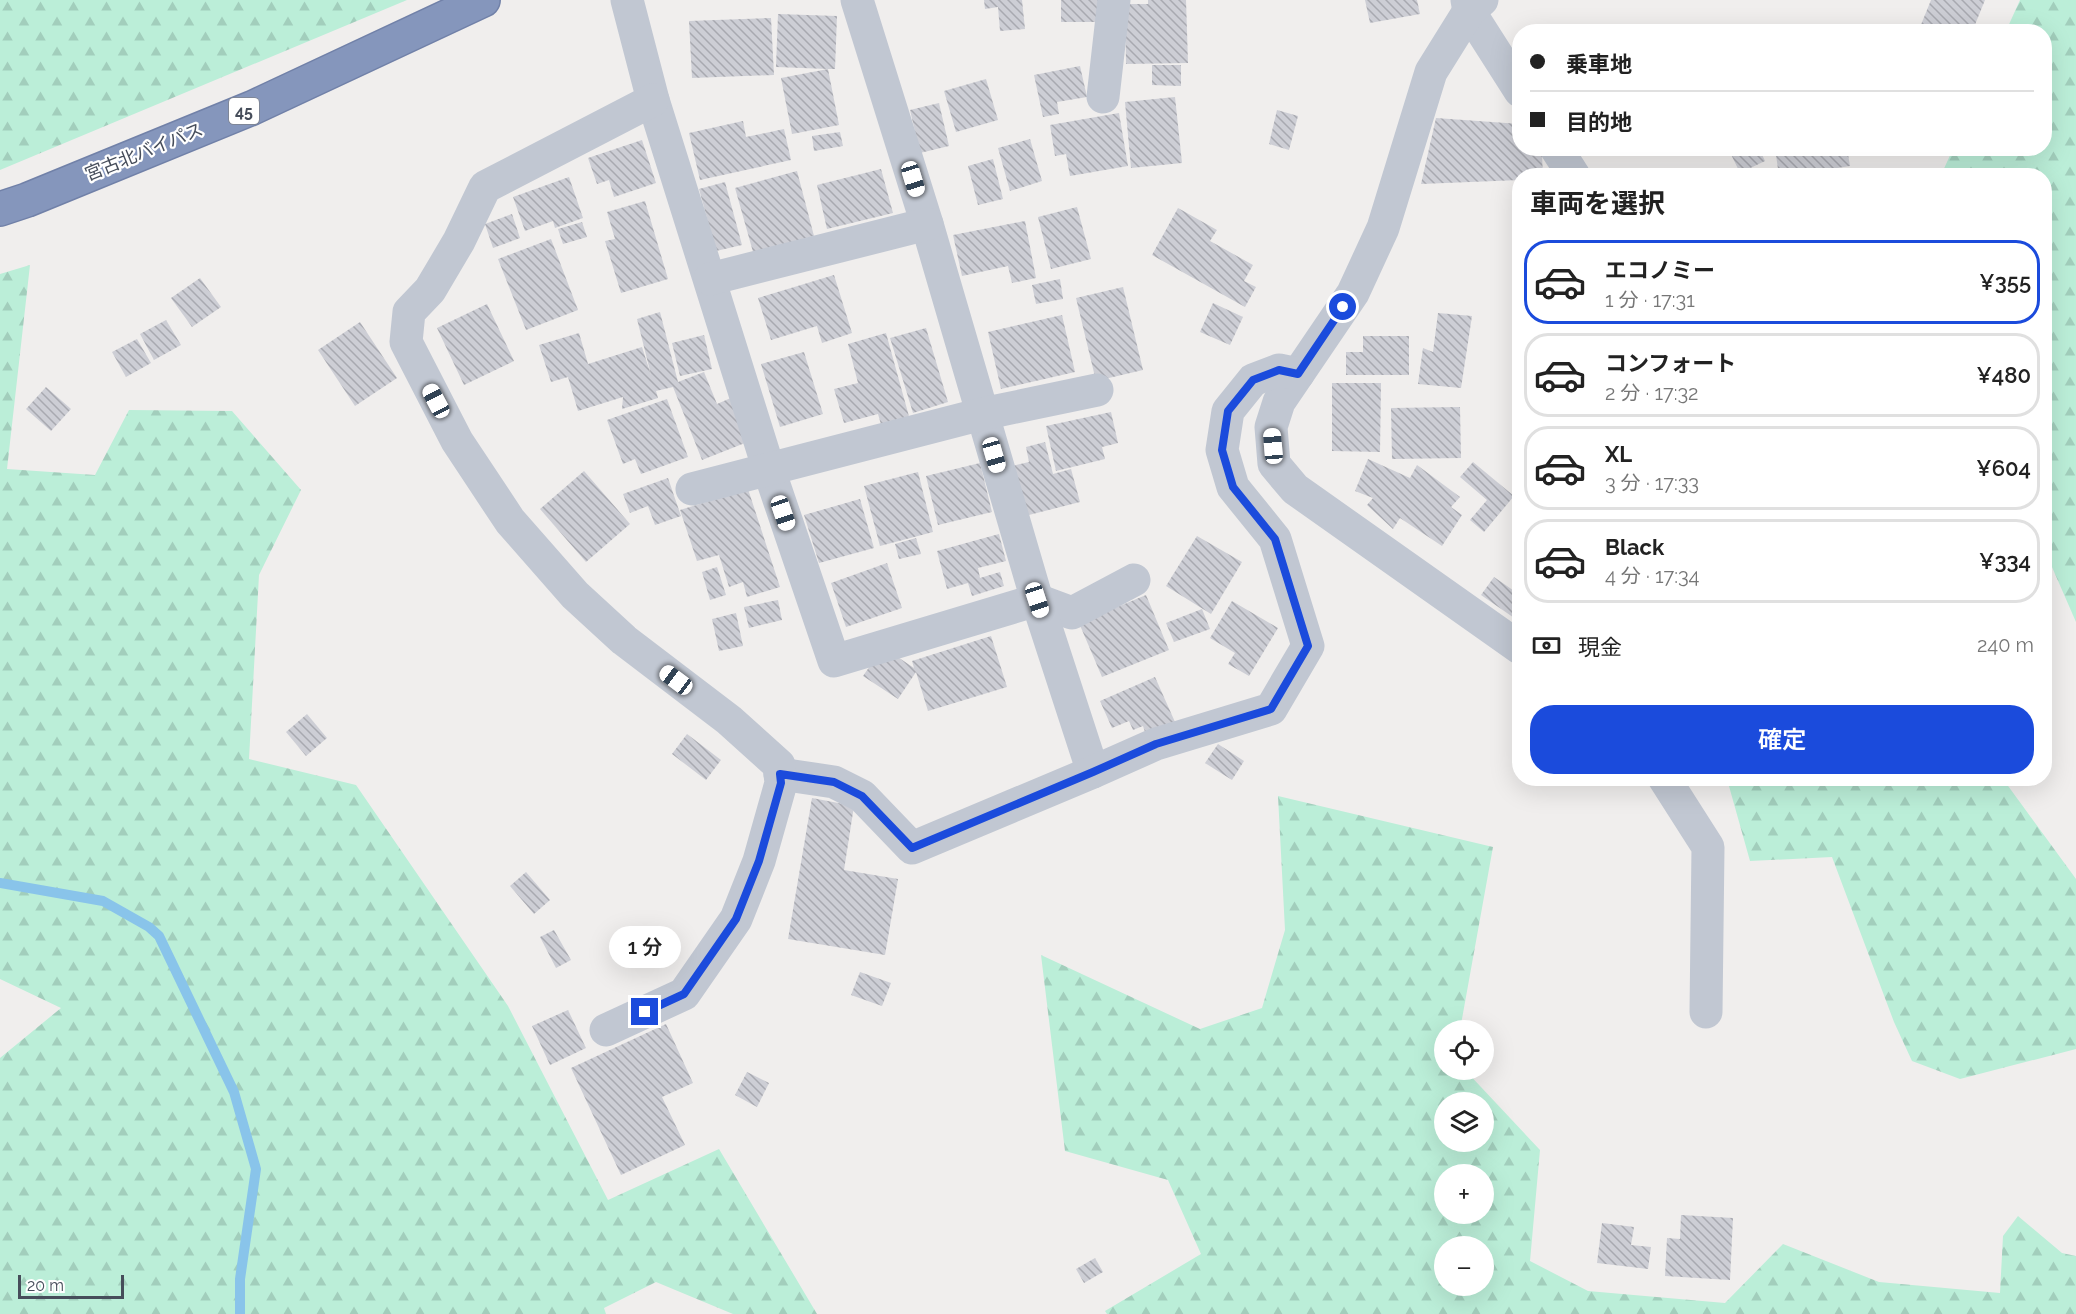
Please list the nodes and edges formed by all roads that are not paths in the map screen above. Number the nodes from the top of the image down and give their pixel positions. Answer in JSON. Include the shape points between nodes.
{"nodes":[{"id":1,"x":483,"y":0,"type":"edge"},
{"id":2,"x":627,"y":0,"type":"edge"},
{"id":3,"x":857,"y":0,"type":"edge"},
{"id":4,"x":1114,"y":0,"type":"edge"},
{"id":5,"x":1473,"y":4,"type":"edge"},
{"id":6,"x":1512,"y":76,"type":"edge"},
{"id":7,"x":1103,"y":97,"type":"dead end"},
{"id":8,"x":653,"y":100,"type":"junction"},
{"id":9,"x":0,"y":209,"type":"edge"},
{"id":10,"x":927,"y":224,"type":"junction"},
{"id":11,"x":710,"y":279,"type":"junction"},
{"id":12,"x":1298,"y":374,"type":"junction"},
{"id":13,"x":1097,"y":390,"type":"dead end"},
{"id":14,"x":982,"y":414,"type":"junction"},
{"id":15,"x":769,"y":470,"type":"junction"},
{"id":16,"x":692,"y":489,"type":"dead end"},
{"id":17,"x":1134,"y":580,"type":"dead end"},
{"id":18,"x":1037,"y":600,"type":"junction"},
{"id":19,"x":1512,"y":642,"type":"edge"},
{"id":20,"x":1093,"y":772,"type":"junction"},
{"id":21,"x":780,"y":774,"type":"junction"},
{"id":22,"x":1669,"y":786,"type":"edge"},
{"id":23,"x":1706,"y":1012,"type":"dead end"},
{"id":24,"x":606,"y":1030,"type":"dead end"}],
"edges":[{"from":1,"to":9,"type":"highway","name":"宮古北バイパス","number":"45","via":[[252,108]]},
{"from":2,"to":8,"type":"street"},
{"from":3,"to":10,"type":"street"},
{"from":4,"to":7,"type":"street"},
{"from":5,"to":6,"type":"street"},
{"from":5,"to":12,"type":"street","via":[[1431,72],[1383,228],[1353,293]]},
{"from":8,"to":11,"type":"street"},
{"from":8,"to":21,"type":"street","via":[[485,187],[430,290],[410,312],[406,342],[457,441],[510,521],[575,595],[624,640],[729,720],[779,765]]},
{"from":10,"to":11,"type":"street"},
{"from":10,"to":14,"type":"street"},
{"from":11,"to":15,"type":"street"},
{"from":12,"to":19,"type":"street","via":[[1279,402],[1271,427],[1274,464],[1295,489]]},
{"from":12,"to":20,"type":"street","via":[[1279,370],[1253,380],[1228,411],[1222,450],[1233,487],[1275,539],[1308,646],[1271,709],[1156,744]]},
{"from":13,"to":14,"type":"street"},
{"from":14,"to":15,"type":"street"},
{"from":14,"to":18,"type":"street"},
{"from":15,"to":16,"type":"street"},
{"from":15,"to":18,"type":"street","via":[[834,660]]},
{"from":17,"to":18,"type":"street","via":[[1072,613]]},
{"from":18,"to":20,"type":"street"},
{"from":20,"to":21,"type":"street","via":[[912,848],[862,796],[834,782]]},
{"from":21,"to":24,"type":"street","via":[[781,783],[759,861],[736,919],[684,994]]},
{"from":22,"to":23,"type":"street","via":[[1708,847]]}]}
